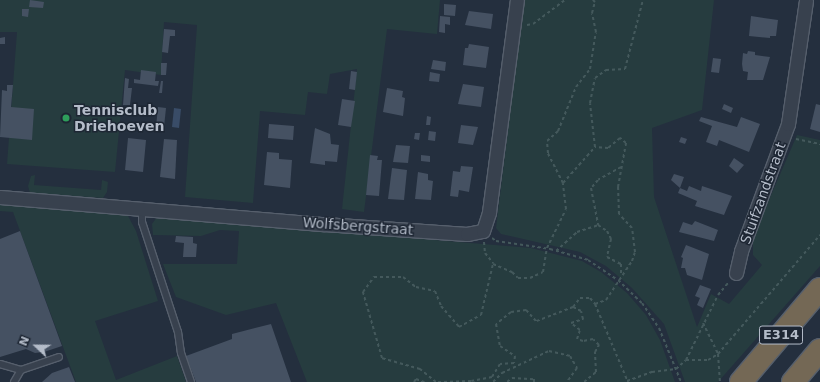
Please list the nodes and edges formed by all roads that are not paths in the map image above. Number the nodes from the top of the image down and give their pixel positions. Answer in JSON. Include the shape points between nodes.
{"nodes":[{"id":1,"x":517,"y":0,"type":"edge"},
{"id":2,"x":806,"y":0,"type":"edge"},
{"id":3,"x":0,"y":197,"type":"edge"},
{"id":4,"x":142,"y":208,"type":"junction"},
{"id":5,"x":736,"y":273,"type":"road end"},
{"id":6,"x":820,"y":289,"type":"edge"},
{"id":7,"x":820,"y":350,"type":"edge"},
{"id":8,"x":59,"y":356,"type":"dead end"},
{"id":9,"x":0,"y":364,"type":"edge"},
{"id":10,"x":21,"y":370,"type":"junction"},
{"id":11,"x":14,"y":382,"type":"edge"},
{"id":12,"x":191,"y":382,"type":"edge"},
{"id":13,"x":741,"y":382,"type":"edge"},
{"id":14,"x":794,"y":382,"type":"edge"}],
"edges":[{"from":1,"to":4,"type":"street","name":"Wolfsbergstraat","via":[[489,212],[483,231],[467,234]]},
{"from":2,"to":5,"type":"street","name":"Stuifzandstraat","via":[[796,85],[784,136],[741,251]]},
{"from":3,"to":4,"type":"street","name":"Wolfsbergstraat"},
{"from":4,"to":12,"type":"lane","via":[[142,222],[178,332],[181,353]]},
{"from":6,"to":13,"type":"highway","number":"E314"},
{"from":7,"to":14,"type":"highway","number":"E314"},
{"from":8,"to":10,"type":"lane"},
{"from":9,"to":10,"type":"lane"},
{"from":10,"to":11,"type":"lane"}]}
